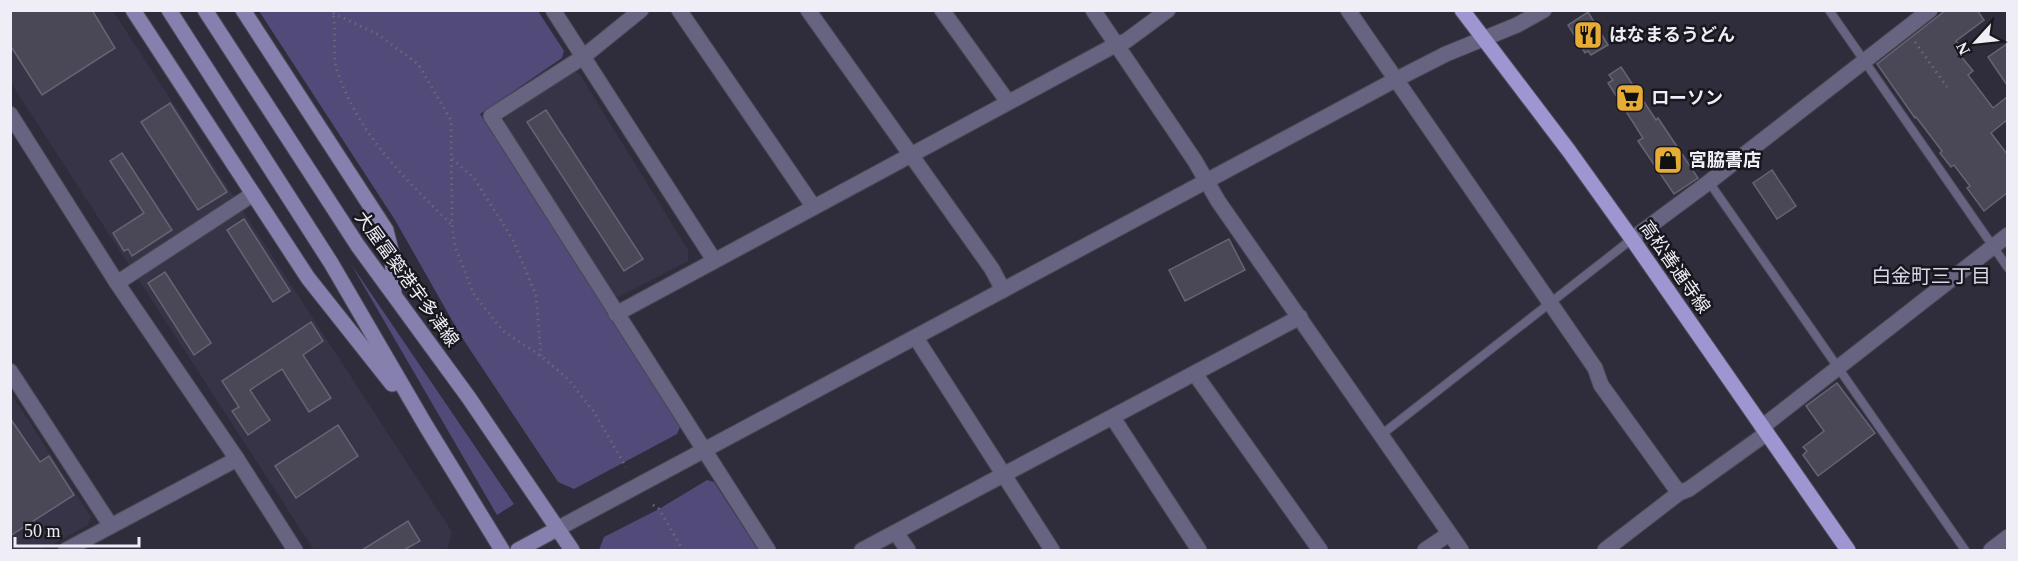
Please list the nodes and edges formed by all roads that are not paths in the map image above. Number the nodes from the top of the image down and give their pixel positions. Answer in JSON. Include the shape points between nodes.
{"nodes":[{"id":1,"x":133,"y":10,"type":"edge"},
{"id":2,"x":169,"y":10,"type":"edge"},
{"id":3,"x":205,"y":10,"type":"edge"},
{"id":4,"x":243,"y":10,"type":"edge"},
{"id":5,"x":553,"y":10,"type":"edge"},
{"id":6,"x":641,"y":10,"type":"edge"},
{"id":7,"x":679,"y":10,"type":"edge"},
{"id":8,"x":808,"y":10,"type":"edge"},
{"id":9,"x":942,"y":10,"type":"edge"},
{"id":10,"x":1093,"y":10,"type":"edge"},
{"id":11,"x":1168,"y":10,"type":"edge"},
{"id":12,"x":1348,"y":10,"type":"edge"},
{"id":13,"x":1462,"y":10,"type":"edge"},
{"id":14,"x":1544,"y":10,"type":"edge"},
{"id":15,"x":1829,"y":10,"type":"edge"},
{"id":16,"x":1930,"y":10,"type":"edge"},
{"id":17,"x":1483,"y":39,"type":"junction"},
{"id":18,"x":1117,"y":44,"type":"junction"},
{"id":19,"x":583,"y":57,"type":"junction"},
{"id":20,"x":1864,"y":62,"type":"junction"},
{"id":21,"x":1395,"y":80,"type":"junction"},
{"id":22,"x":1008,"y":102,"type":"junction"},
{"id":23,"x":10,"y":114,"type":"edge"},
{"id":24,"x":911,"y":153,"type":"junction"},
{"id":25,"x":1206,"y":181,"type":"junction"},
{"id":26,"x":1708,"y":182,"type":"junction"},
{"id":27,"x":253,"y":194,"type":"junction"},
{"id":28,"x":813,"y":206,"type":"junction"},
{"id":29,"x":2007,"y":234,"type":"edge"},
{"id":30,"x":1632,"y":239,"type":"junction"},
{"id":31,"x":1992,"y":246,"type":"junction"},
{"id":32,"x":714,"y":260,"type":"junction"},
{"id":33,"x":2007,"y":268,"type":"edge"},
{"id":34,"x":117,"y":283,"type":"junction"},
{"id":35,"x":1003,"y":290,"type":"junction"},
{"id":36,"x":394,"y":295,"type":"junction"},
{"id":37,"x":1550,"y":303,"type":"junction"},
{"id":38,"x":616,"y":314,"type":"junction"},
{"id":39,"x":1300,"y":317,"type":"junction"},
{"id":40,"x":916,"y":338,"type":"junction"},
{"id":41,"x":1838,"y":368,"type":"junction"},
{"id":42,"x":10,"y":370,"type":"edge"},
{"id":43,"x":1195,"y":374,"type":"junction"},
{"id":44,"x":1113,"y":418,"type":"junction"},
{"id":45,"x":426,"y":426,"type":"junction"},
{"id":46,"x":1765,"y":430,"type":"junction"},
{"id":47,"x":1381,"y":435,"type":"junction"},
{"id":48,"x":703,"y":452,"type":"junction"},
{"id":49,"x":237,"y":459,"type":"junction"},
{"id":50,"x":1004,"y":477,"type":"junction"},
{"id":51,"x":1678,"y":493,"type":"junction"},
{"id":52,"x":111,"y":526,"type":"junction"},
{"id":53,"x":557,"y":529,"type":"junction"},
{"id":54,"x":896,"y":533,"type":"junction"},
{"id":55,"x":1449,"y":534,"type":"junction"},
{"id":56,"x":2007,"y":538,"type":"edge"},
{"id":57,"x":66,"y":550,"type":"edge"},
{"id":58,"x":295,"y":550,"type":"edge"},
{"id":59,"x":502,"y":550,"type":"edge"},
{"id":60,"x":518,"y":550,"type":"edge"},
{"id":61,"x":572,"y":550,"type":"edge"},
{"id":62,"x":768,"y":550,"type":"edge"},
{"id":63,"x":862,"y":550,"type":"edge"},
{"id":64,"x":908,"y":550,"type":"edge"},
{"id":65,"x":1052,"y":550,"type":"edge"},
{"id":66,"x":1199,"y":550,"type":"edge"},
{"id":67,"x":1320,"y":550,"type":"edge"},
{"id":68,"x":1425,"y":550,"type":"edge"},
{"id":69,"x":1461,"y":550,"type":"edge"},
{"id":70,"x":1605,"y":550,"type":"edge"},
{"id":71,"x":1848,"y":550,"type":"edge"},
{"id":72,"x":1965,"y":550,"type":"edge"},
{"id":73,"x":1991,"y":550,"type":"edge"}],
"edges":[{"from":1,"to":27,"type":"main road"},
{"from":2,"to":45,"type":"main road","via":[[331,263]]},
{"from":3,"to":36,"type":"main road","name":"大屋冨築港宇多津線"},
{"from":4,"to":36,"type":"main road","via":[[386,230],[392,254]]},
{"from":5,"to":19,"type":"street"},
{"from":6,"to":19,"type":"street"},
{"from":7,"to":28,"type":"street"},
{"from":8,"to":24,"type":"street"},
{"from":9,"to":22,"type":"street"},
{"from":10,"to":18,"type":"street"},
{"from":11,"to":18,"type":"street"},
{"from":12,"to":21,"type":"street"},
{"from":13,"to":17,"type":"main road","name":"高松善通寺線"},
{"from":14,"to":17,"type":"street"},
{"from":15,"to":20,"type":"lane"},
{"from":16,"to":20,"type":"street"},
{"from":17,"to":21,"type":"street"},
{"from":17,"to":30,"type":"main road","name":"高松善通寺線"},
{"from":18,"to":22,"type":"street"},
{"from":18,"to":25,"type":"street"},
{"from":19,"to":32,"type":"street"},
{"from":19,"to":38,"type":"street","via":[[491,116]]},
{"from":20,"to":26,"type":"street"},
{"from":20,"to":31,"type":"lane"},
{"from":21,"to":25,"type":"street"},
{"from":21,"to":37,"type":"street"},
{"from":22,"to":24,"type":"street"},
{"from":23,"to":34,"type":"street"},
{"from":24,"to":28,"type":"street"},
{"from":24,"to":35,"type":"street"},
{"from":25,"to":35,"type":"street"},
{"from":25,"to":39,"type":"street"},
{"from":26,"to":30,"type":"street"},
{"from":26,"to":41,"type":"lane"},
{"from":27,"to":34,"type":"street"},
{"from":27,"to":45,"type":"main road","via":[[308,278]]},
{"from":28,"to":32,"type":"street"},
{"from":29,"to":31,"type":"street"},
{"from":30,"to":37,"type":"lane"},
{"from":30,"to":46,"type":"main road","name":"高松善通寺線"},
{"from":31,"to":33,"type":"lane"},
{"from":31,"to":41,"type":"street"},
{"from":32,"to":38,"type":"street"},
{"from":34,"to":49,"type":"street"},
{"from":35,"to":40,"type":"street"},
{"from":36,"to":53,"type":"main road","name":"大屋冨築港宇多津線"},
{"from":37,"to":47,"type":"lane"},
{"from":37,"to":51,"type":"street","via":[[1595,368],[1601,385]]},
{"from":38,"to":48,"type":"street"},
{"from":39,"to":43,"type":"street"},
{"from":39,"to":47,"type":"street"},
{"from":40,"to":48,"type":"street"},
{"from":40,"to":50,"type":"street"},
{"from":41,"to":46,"type":"street"},
{"from":41,"to":72,"type":"lane"},
{"from":42,"to":52,"type":"street"},
{"from":43,"to":44,"type":"street"},
{"from":43,"to":67,"type":"street"},
{"from":44,"to":50,"type":"street"},
{"from":44,"to":66,"type":"street"},
{"from":45,"to":59,"type":"main road"},
{"from":46,"to":51,"type":"street","via":[[1689,489]]},
{"from":46,"to":71,"type":"main road","name":"高松善通寺線"},
{"from":47,"to":55,"type":"street"},
{"from":48,"to":53,"type":"street"},
{"from":48,"to":62,"type":"street"},
{"from":49,"to":52,"type":"street"},
{"from":49,"to":58,"type":"street"},
{"from":50,"to":54,"type":"street"},
{"from":50,"to":65,"type":"street"},
{"from":51,"to":70,"type":"street"},
{"from":52,"to":57,"type":"street"},
{"from":53,"to":60,"type":"main road"},
{"from":53,"to":61,"type":"main road","name":"大屋冨築港宇多津線"},
{"from":54,"to":63,"type":"street"},
{"from":54,"to":64,"type":"street"},
{"from":55,"to":68,"type":"street"},
{"from":55,"to":69,"type":"street"},
{"from":56,"to":73,"type":"street"}]}
